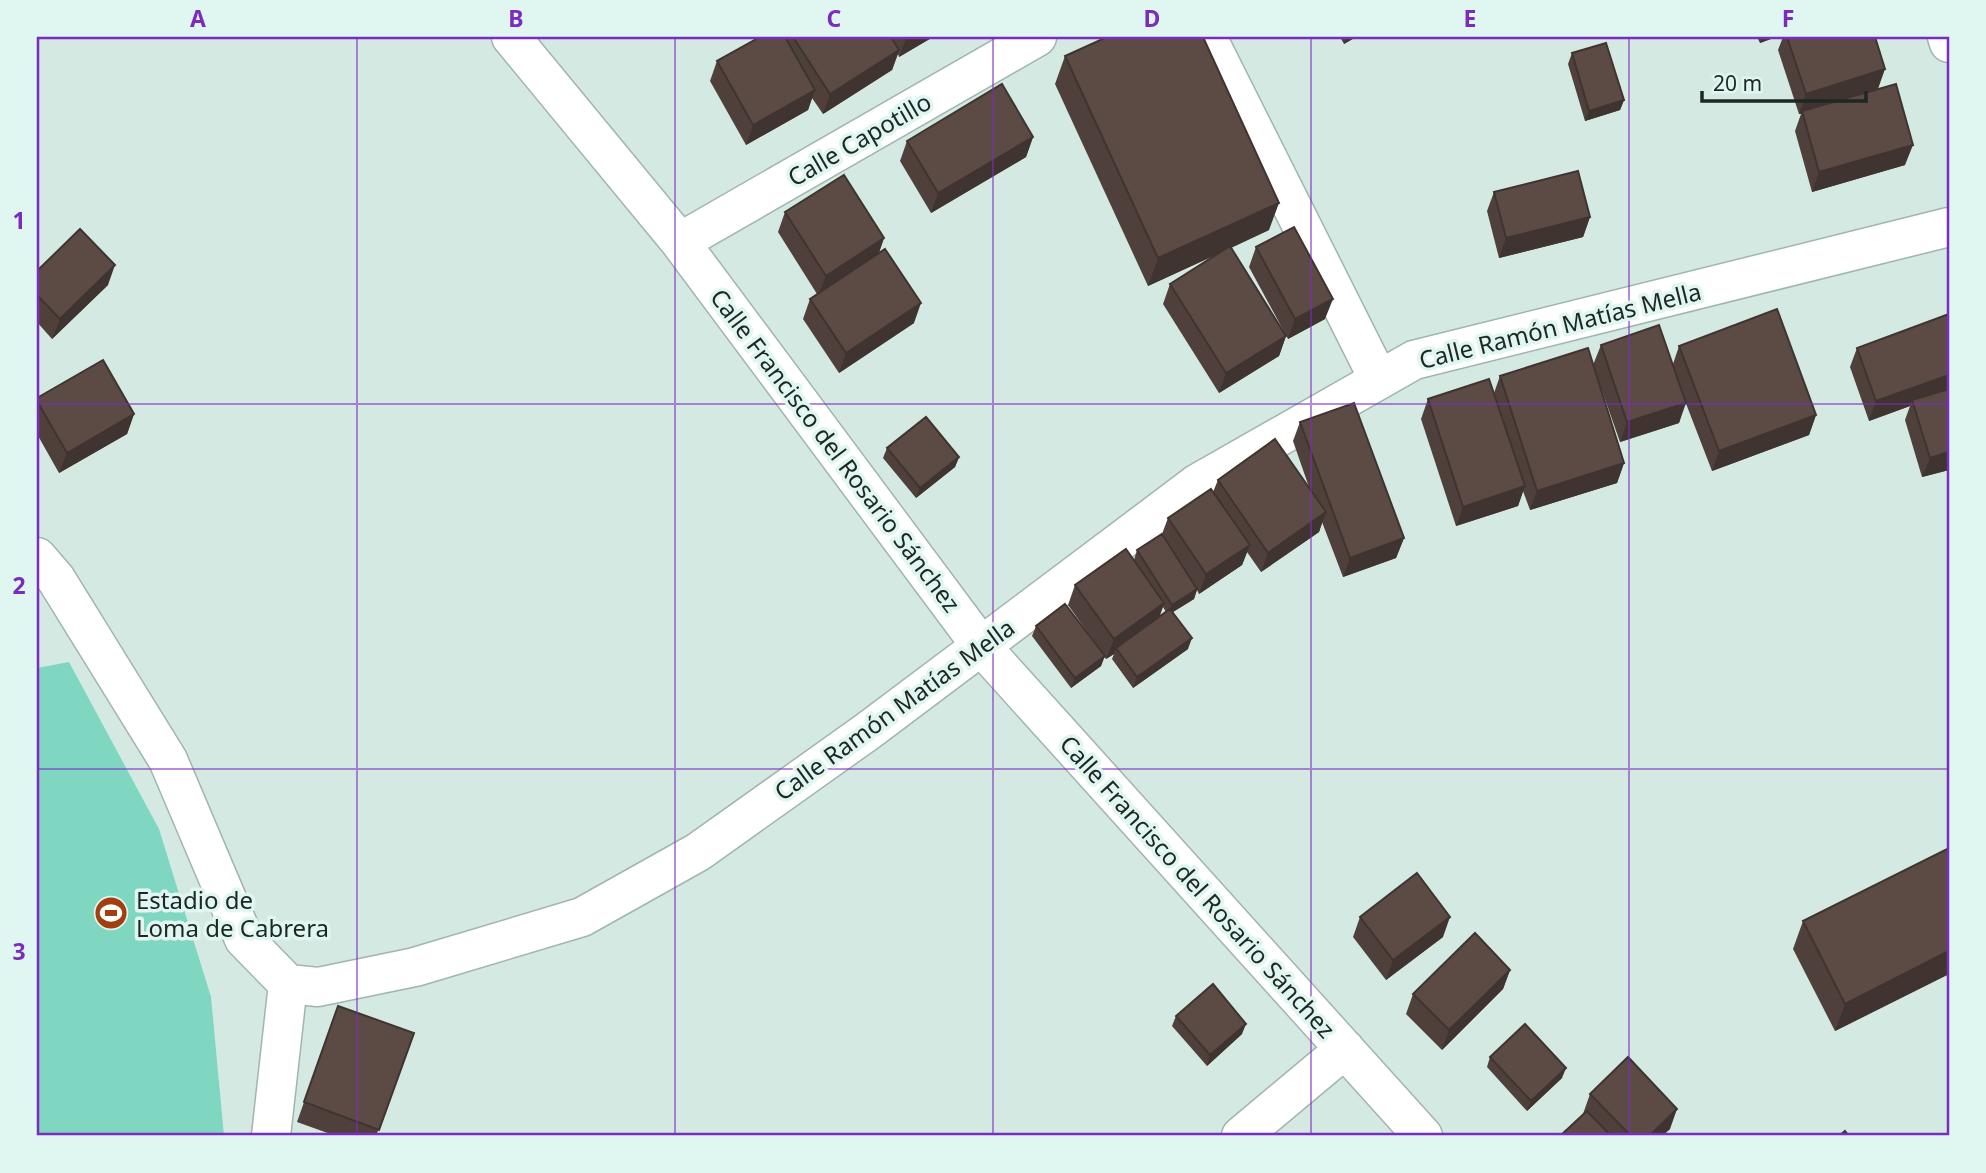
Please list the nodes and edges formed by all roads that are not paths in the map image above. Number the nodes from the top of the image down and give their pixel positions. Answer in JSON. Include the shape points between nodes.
{"nodes":[{"id":1,"x":511,"y":37,"type":"edge"},
{"id":2,"x":1037,"y":37,"type":"edge"},
{"id":3,"x":1207,"y":37,"type":"edge"},
{"id":4,"x":1947,"y":37,"type":"edge"},
{"id":5,"x":1949,"y":43,"type":"edge"},
{"id":6,"x":1949,"y":227,"type":"edge"},
{"id":7,"x":680,"y":242,"type":"junction"},
{"id":8,"x":1379,"y":380,"type":"junction"},
{"id":9,"x":37,"y":557,"type":"edge"},
{"id":10,"x":981,"y":646,"type":"junction"},
{"id":11,"x":288,"y":984,"type":"junction"},
{"id":12,"x":1345,"y":1049,"type":"junction"},
{"id":13,"x":271,"y":1136,"type":"edge"},
{"id":14,"x":1241,"y":1136,"type":"edge"},
{"id":15,"x":1423,"y":1136,"type":"edge"}],
"edges":[{"from":1,"to":7,"type":"street","name":"Calle Francisco del Rosario Sánchez"},
{"from":2,"to":7,"type":"street","name":"Calle Capotillo"},
{"from":3,"to":8,"type":"street"},
{"from":4,"to":5,"type":"street"},
{"from":6,"to":8,"type":"street","name":"Calle Ramón Matías Mella","via":[[1414,360]]},
{"from":7,"to":10,"type":"street","name":"Calle Francisco del Rosario Sánchez"},
{"from":8,"to":10,"type":"street","name":"Calle Ramón Matías Mella","via":[[1198,483]]},
{"from":9,"to":11,"type":"street","via":[[168,760],[244,939]]},
{"from":10,"to":11,"type":"street","name":"Calle Ramón Matías Mella","via":[[698,852],[582,917],[415,967],[318,987]]},
{"from":10,"to":12,"type":"street","name":"Calle Francisco del Rosario Sánchez"},
{"from":11,"to":13,"type":"street"},
{"from":12,"to":14,"type":"street"},
{"from":12,"to":15,"type":"street","name":"Calle Francisco del Rosario Sánchez"}]}
